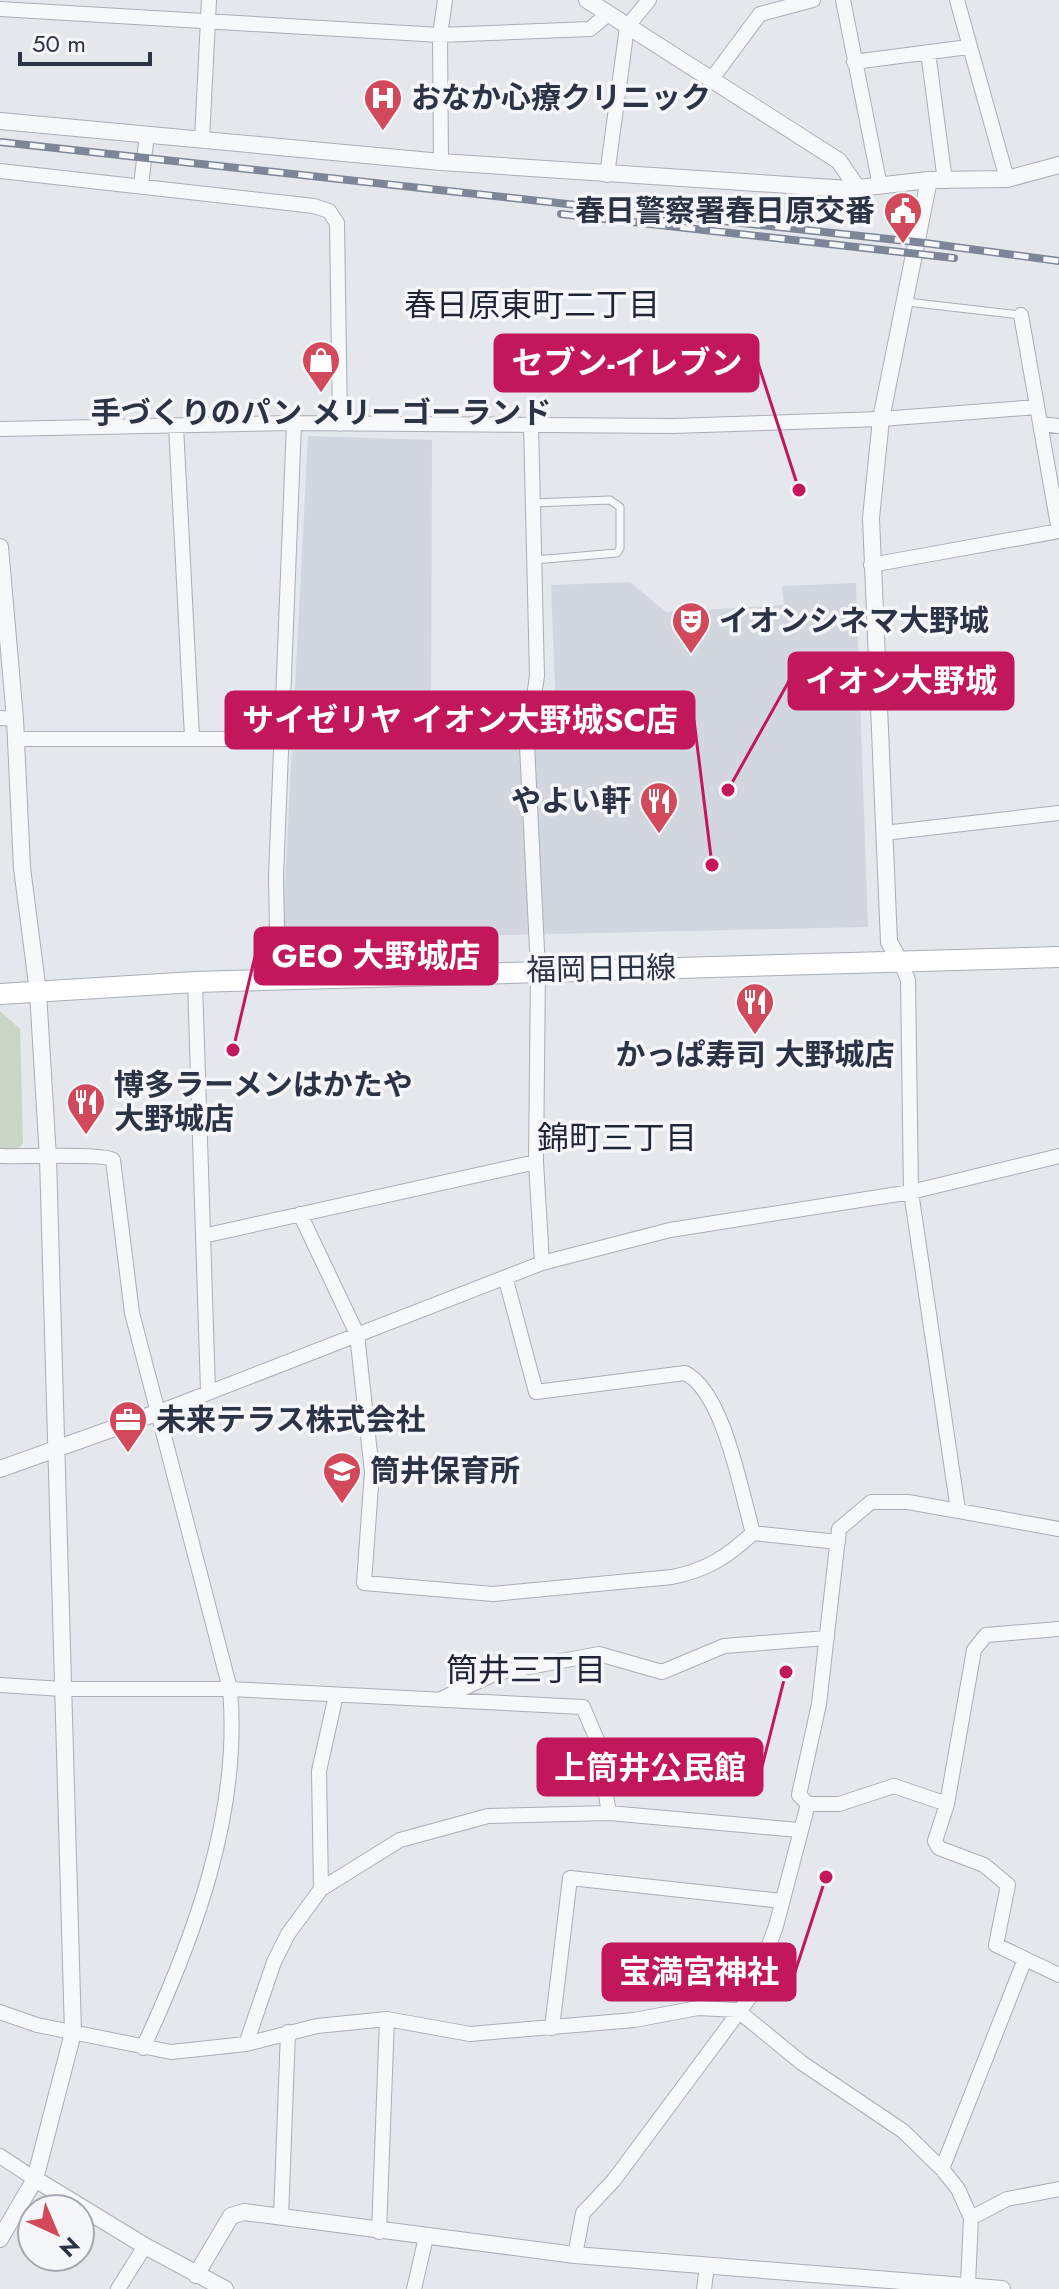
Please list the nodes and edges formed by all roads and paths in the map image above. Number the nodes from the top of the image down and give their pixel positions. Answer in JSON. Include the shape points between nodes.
{"nodes":[{"id":1,"x":209,"y":0,"type":"edge"},
{"id":2,"x":445,"y":0,"type":"edge"},
{"id":3,"x":587,"y":0,"type":"edge"},
{"id":4,"x":649,"y":0,"type":"edge"},
{"id":5,"x":813,"y":0,"type":"edge"},
{"id":6,"x":843,"y":0,"type":"edge"},
{"id":7,"x":957,"y":0,"type":"edge"},
{"id":8,"x":0,"y":9,"type":"edge"},
{"id":9,"x":608,"y":14,"type":"junction"},
{"id":10,"x":208,"y":21,"type":"junction"},
{"id":11,"x":627,"y":27,"type":"junction"},
{"id":12,"x":440,"y":35,"type":"junction"},
{"id":13,"x":968,"y":47,"type":"junction"},
{"id":14,"x":928,"y":52,"type":"junction"},
{"id":15,"x":854,"y":62,"type":"junction"},
{"id":16,"x":711,"y":80,"type":"junction"},
{"id":17,"x":0,"y":121,"type":"edge"},
{"id":18,"x":147,"y":134,"type":"junction"},
{"id":19,"x":202,"y":139,"type":"junction"},
{"id":20,"x":441,"y":162,"type":"junction"},
{"id":21,"x":1059,"y":165,"type":"edge"},
{"id":22,"x":0,"y":171,"type":"edge"},
{"id":23,"x":607,"y":175,"type":"junction"},
{"id":24,"x":1007,"y":179,"type":"junction"},
{"id":25,"x":937,"y":180,"type":"junction"},
{"id":26,"x":141,"y":186,"type":"junction"},
{"id":27,"x":880,"y":186,"type":"junction"},
{"id":28,"x":858,"y":189,"type":"junction"},
{"id":29,"x":907,"y":302,"type":"junction"},
{"id":30,"x":1021,"y":315,"type":"joint"},
{"id":31,"x":1037,"y":407,"type":"junction"},
{"id":32,"x":881,"y":419,"type":"junction"},
{"id":33,"x":294,"y":423,"type":"junction"},
{"id":34,"x":340,"y":424,"type":"junction"},
{"id":35,"x":1041,"y":424,"type":"junction"},
{"id":36,"x":531,"y":425,"type":"junction"},
{"id":37,"x":176,"y":426,"type":"junction"},
{"id":38,"x":1059,"y":426,"type":"edge"},
{"id":39,"x":0,"y":429,"type":"edge"},
{"id":40,"x":533,"y":503,"type":"junction"},
{"id":41,"x":1059,"y":531,"type":"edge"},
{"id":42,"x":0,"y":547,"type":"edge"},
{"id":43,"x":534,"y":560,"type":"junction"},
{"id":44,"x":871,"y":565,"type":"junction"},
{"id":45,"x":7,"y":719,"type":"edge"},
{"id":46,"x":192,"y":737,"type":"junction"},
{"id":47,"x":16,"y":739,"type":"junction"},
{"id":48,"x":281,"y":739,"type":"junction"},
{"id":49,"x":1059,"y":813,"type":"edge"},
{"id":50,"x":884,"y":833,"type":"junction"},
{"id":51,"x":1059,"y":957,"type":"edge"},
{"id":52,"x":901,"y":963,"type":"junction"},
{"id":53,"x":538,"y":970,"type":"junction"},
{"id":54,"x":195,"y":982,"type":"junction"},
{"id":55,"x":278,"y":982,"type":"junction"},
{"id":56,"x":38,"y":992,"type":"junction"},
{"id":57,"x":0,"y":994,"type":"edge"},
{"id":58,"x":0,"y":1156,"type":"edge"},
{"id":59,"x":1059,"y":1156,"type":"edge"},
{"id":60,"x":48,"y":1158,"type":"junction"},
{"id":61,"x":536,"y":1162,"type":"junction"},
{"id":62,"x":911,"y":1192,"type":"junction"},
{"id":63,"x":300,"y":1214,"type":"junction"},
{"id":64,"x":203,"y":1236,"type":"junction"},
{"id":65,"x":542,"y":1263,"type":"junction"},
{"id":66,"x":506,"y":1280,"type":"junction"},
{"id":67,"x":357,"y":1334,"type":"junction"},
{"id":68,"x":208,"y":1391,"type":"junction"},
{"id":69,"x":159,"y":1412,"type":"junction"},
{"id":70,"x":57,"y":1450,"type":"junction"},
{"id":71,"x":0,"y":1469,"type":"edge"},
{"id":72,"x":958,"y":1510,"type":"junction"},
{"id":73,"x":1059,"y":1529,"type":"edge"},
{"id":74,"x":753,"y":1533,"type":"junction"},
{"id":75,"x":838,"y":1542,"type":"junction"},
{"id":76,"x":1059,"y":1629,"type":"edge"},
{"id":77,"x":827,"y":1638,"type":"junction"},
{"id":78,"x":0,"y":1685,"type":"edge"},
{"id":79,"x":62,"y":1689,"type":"junction"},
{"id":80,"x":230,"y":1689,"type":"junction"},
{"id":81,"x":336,"y":1695,"type":"junction"},
{"id":82,"x":439,"y":1700,"type":"junction"},
{"id":83,"x":808,"y":1804,"type":"junction"},
{"id":84,"x":947,"y":1804,"type":"junction"},
{"id":85,"x":609,"y":1813,"type":"junction"},
{"id":86,"x":799,"y":1830,"type":"junction"},
{"id":87,"x":321,"y":1889,"type":"junction"},
{"id":88,"x":782,"y":1901,"type":"junction"},
{"id":89,"x":1025,"y":1959,"type":"junction"},
{"id":90,"x":1059,"y":1975,"type":"edge"},
{"id":91,"x":737,"y":2010,"type":"junction"},
{"id":92,"x":0,"y":2012,"type":"edge"},
{"id":93,"x":387,"y":2019,"type":"junction"},
{"id":94,"x":552,"y":2028,"type":"junction"},
{"id":95,"x":288,"y":2032,"type":"junction"},
{"id":96,"x":73,"y":2033,"type":"junction"},
{"id":97,"x":246,"y":2044,"type":"junction"},
{"id":98,"x":143,"y":2048,"type":"junction"},
{"id":99,"x":0,"y":2156,"type":"edge"},
{"id":100,"x":942,"y":2169,"type":"junction"},
{"id":101,"x":35,"y":2179,"type":"junction"},
{"id":102,"x":1059,"y":2189,"type":"edge"},
{"id":103,"x":281,"y":2217,"type":"junction"},
{"id":104,"x":971,"y":2218,"type":"junction"},
{"id":105,"x":379,"y":2232,"type":"junction"},
{"id":106,"x":426,"y":2237,"type":"junction"},
{"id":107,"x":0,"y":2239,"type":"edge"},
{"id":108,"x":145,"y":2246,"type":"junction"},
{"id":109,"x":575,"y":2255,"type":"junction"},
{"id":110,"x":707,"y":2266,"type":"junction"},
{"id":111,"x":196,"y":2275,"type":"junction"},
{"id":112,"x":968,"y":2284,"type":"junction"},
{"id":113,"x":996,"y":2288,"type":"edge"},
{"id":114,"x":118,"y":2289,"type":"edge"},
{"id":115,"x":225,"y":2289,"type":"edge"},
{"id":116,"x":414,"y":2289,"type":"edge"},
{"id":117,"x":704,"y":2289,"type":"edge"}],
"edges":[{"from":1,"to":10,"type":"street"},
{"from":2,"to":12,"type":"street"},
{"from":3,"to":9,"type":"street"},
{"from":4,"to":11,"type":"street"},
{"from":5,"to":16,"type":"street","via":[[760,14]]},
{"from":6,"to":15,"type":"street"},
{"from":7,"to":13,"type":"street"},
{"from":8,"to":10,"type":"street"},
{"from":9,"to":11,"type":"street"},
{"from":9,"to":12,"type":"street","via":[[590,29]]},
{"from":10,"to":12,"type":"street"},
{"from":10,"to":19,"type":"street"},
{"from":11,"to":16,"type":"street"},
{"from":11,"to":23,"type":"street"},
{"from":12,"to":20,"type":"street"},
{"from":13,"to":14,"type":"street"},
{"from":13,"to":24,"type":"street"},
{"from":14,"to":15,"type":"street"},
{"from":14,"to":25,"type":"street"},
{"from":15,"to":27,"type":"street"},
{"from":16,"to":28,"type":"street","via":[[839,161]]},
{"from":17,"to":18,"type":"street"},
{"from":18,"to":19,"type":"street"},
{"from":18,"to":26,"type":"street"},
{"from":19,"to":20,"type":"street"},
{"from":20,"to":23,"type":"street"},
{"from":21,"to":24,"type":"street"},
{"from":22,"to":26,"type":"street"},
{"from":23,"to":28,"type":"street"},
{"from":24,"to":25,"type":"street"},
{"from":25,"to":27,"type":"street"},
{"from":25,"to":29,"type":"street"},
{"from":26,"to":34,"type":"street","via":[[314,206],[334,216]]},
{"from":27,"to":28,"type":"street"},
{"from":29,"to":30,"type":"lane"},
{"from":29,"to":32,"type":"street"},
{"from":30,"to":31,"type":"street"},
{"from":31,"to":32,"type":"street"},
{"from":31,"to":35,"type":"street"},
{"from":32,"to":36,"type":"street"},
{"from":32,"to":44,"type":"street"},
{"from":33,"to":34,"type":"street"},
{"from":33,"to":37,"type":"street"},
{"from":33,"to":48,"type":"street"},
{"from":34,"to":36,"type":"street"},
{"from":35,"to":38,"type":"street"},
{"from":35,"to":41,"type":"street"},
{"from":36,"to":40,"type":"street"},
{"from":37,"to":39,"type":"street"},
{"from":37,"to":46,"type":"street"},
{"from":40,"to":43,"type":"street"},
{"from":40,"to":43,"type":"lane","via":[[610,500],[620,507],[617,553]]},
{"from":41,"to":44,"type":"street"},
{"from":42,"to":45,"type":"street"},
{"from":43,"to":53,"type":"street","via":[[537,676],[527,745]]},
{"from":44,"to":50,"type":"street"},
{"from":45,"to":47,"type":"street"},
{"from":46,"to":47,"type":"street"},
{"from":46,"to":48,"type":"street"},
{"from":47,"to":56,"type":"street","via":[[22,868]]},
{"from":48,"to":55,"type":"street"},
{"from":49,"to":50,"type":"street"},
{"from":50,"to":52,"type":"street","via":[[889,942]]},
{"from":51,"to":52,"type":"main road","name":"福岡日田線"},
{"from":52,"to":53,"type":"main road","name":"福岡日田線"},
{"from":52,"to":62,"type":"street","via":[[908,980]]},
{"from":53,"to":55,"type":"main road","name":"福岡日田線"},
{"from":53,"to":61,"type":"street"},
{"from":54,"to":55,"type":"main road","name":"福岡日田線"},
{"from":54,"to":56,"type":"main road","name":"福岡日田線"},
{"from":54,"to":64,"type":"street"},
{"from":56,"to":57,"type":"main road","name":"福岡日田線"},
{"from":56,"to":60,"type":"street"},
{"from":58,"to":60,"type":"street"},
{"from":59,"to":62,"type":"street"},
{"from":60,"to":69,"type":"street","via":[[103,1155],[113,1160],[132,1313]]},
{"from":60,"to":70,"type":"street"},
{"from":61,"to":63,"type":"street"},
{"from":61,"to":65,"type":"street"},
{"from":62,"to":65,"type":"street","via":[[670,1230]]},
{"from":62,"to":72,"type":"street"},
{"from":63,"to":64,"type":"street"},
{"from":63,"to":67,"type":"street"},
{"from":64,"to":68,"type":"street"},
{"from":65,"to":66,"type":"street"},
{"from":66,"to":67,"type":"street"},
{"from":66,"to":74,"type":"street","via":[[536,1392],[685,1373],[698,1380],[713,1400]]},
{"from":67,"to":68,"type":"street"},
{"from":67,"to":74,"type":"street","via":[[372,1472],[364,1583],[493,1594],[672,1577],[723,1561]]},
{"from":68,"to":69,"type":"street"},
{"from":69,"to":70,"type":"street"},
{"from":69,"to":80,"type":"street"},
{"from":70,"to":71,"type":"street"},
{"from":70,"to":79,"type":"street"},
{"from":72,"to":73,"type":"street"},
{"from":72,"to":75,"type":"street","via":[[871,1502],[839,1529]]},
{"from":74,"to":75,"type":"street"},
{"from":75,"to":77,"type":"street"},
{"from":76,"to":84,"type":"street","via":[[986,1635],[974,1650]]},
{"from":77,"to":82,"type":"street","via":[[724,1646],[662,1672],[599,1654],[496,1673]]},
{"from":77,"to":83,"type":"street","via":[[799,1795]]},
{"from":78,"to":79,"type":"street"},
{"from":79,"to":80,"type":"street"},
{"from":79,"to":96,"type":"street"},
{"from":80,"to":81,"type":"street"},
{"from":80,"to":98,"type":"street","via":[[234,1730],[211,1867],[187,1944]]},
{"from":81,"to":82,"type":"street"},
{"from":81,"to":87,"type":"street","via":[[319,1771]]},
{"from":82,"to":85,"type":"street","via":[[583,1707],[597,1740]]},
{"from":83,"to":84,"type":"street","via":[[839,1804],[894,1786]]},
{"from":83,"to":86,"type":"street"},
{"from":84,"to":89,"type":"street","via":[[935,1841],[939,1848],[984,1865],[1008,1885],[996,1945]]},
{"from":85,"to":86,"type":"street"},
{"from":85,"to":87,"type":"street","via":[[488,1816],[456,1822],[400,1840]]},
{"from":86,"to":88,"type":"street"},
{"from":87,"to":97,"type":"street","via":[[274,1962]]},
{"from":88,"to":91,"type":"street","via":[[750,1997]]},
{"from":88,"to":94,"type":"street","via":[[570,1878]]},
{"from":89,"to":90,"type":"street"},
{"from":89,"to":100,"type":"street"},
{"from":91,"to":94,"type":"street","via":[[698,2008]]},
{"from":91,"to":100,"type":"street","via":[[802,2063],[903,2131]]},
{"from":91,"to":109,"type":"street","via":[[614,2180],[583,2213]]},
{"from":92,"to":96,"type":"street"},
{"from":93,"to":94,"type":"street","via":[[470,2034]]},
{"from":93,"to":95,"type":"street"},
{"from":93,"to":105,"type":"street"},
{"from":95,"to":97,"type":"street"},
{"from":95,"to":103,"type":"street"},
{"from":96,"to":98,"type":"street"},
{"from":96,"to":101,"type":"street"},
{"from":97,"to":98,"type":"street","via":[[171,2052]]},
{"from":99,"to":101,"type":"street"},
{"from":100,"to":104,"type":"street"},
{"from":101,"to":107,"type":"street"},
{"from":101,"to":108,"type":"street"},
{"from":102,"to":104,"type":"street","via":[[1007,2199]]},
{"from":103,"to":105,"type":"street"},
{"from":103,"to":111,"type":"street","via":[[244,2212],[231,2216]]},
{"from":104,"to":112,"type":"street"},
{"from":105,"to":106,"type":"street"},
{"from":106,"to":109,"type":"street"},
{"from":106,"to":116,"type":"street"},
{"from":108,"to":111,"type":"street"},
{"from":108,"to":114,"type":"street"},
{"from":109,"to":110,"type":"street"},
{"from":110,"to":112,"type":"street"},
{"from":110,"to":117,"type":"street"},
{"from":111,"to":115,"type":"street"},
{"from":112,"to":113,"type":"street"}]}
